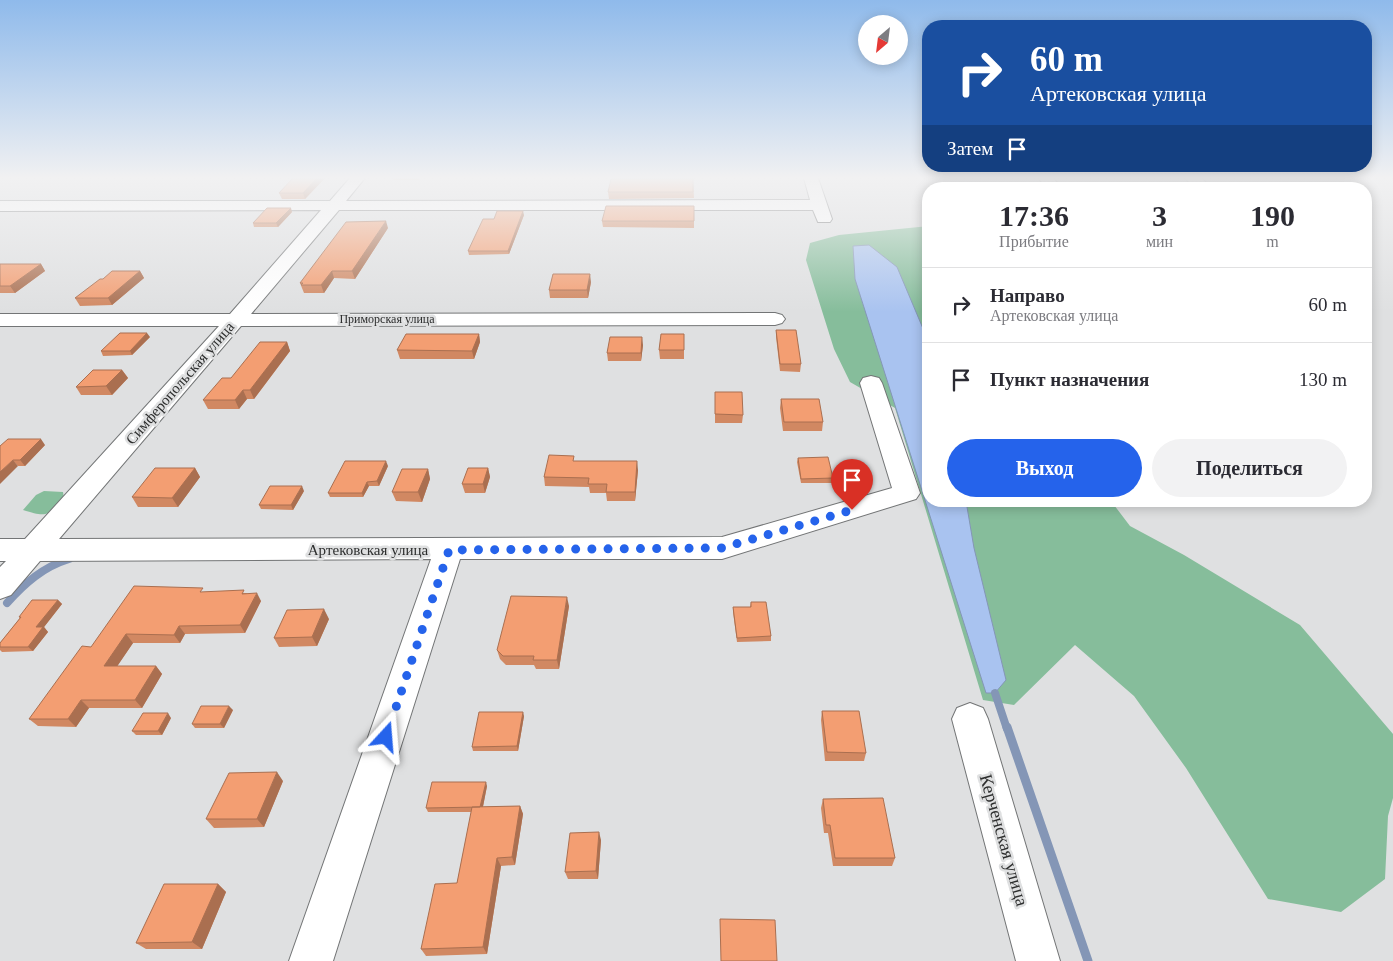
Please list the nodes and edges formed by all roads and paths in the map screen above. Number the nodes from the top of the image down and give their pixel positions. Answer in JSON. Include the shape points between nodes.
{"nodes":[{"id":1,"x":319,"y":223,"type":"edge"},
{"id":2,"x":775,"y":319,"type":"dead end"},
{"id":3,"x":0,"y":320,"type":"edge"},
{"id":4,"x":236,"y":320,"type":"junction"},
{"id":5,"x":871,"y":382,"type":"dead end"},
{"id":6,"x":0,"y":550,"type":"edge"},
{"id":7,"x":34,"y":550,"type":"junction"},
{"id":8,"x":449,"y":550,"type":"junction"},
{"id":9,"x":0,"y":587,"type":"edge"},
{"id":10,"x":970,"y":719,"type":"dead end"},
{"id":11,"x":312,"y":961,"type":"edge"},
{"id":12,"x":1038,"y":961,"type":"edge"}],
"edges":[{"from":1,"to":4,"type":"street","name":"Симферопольская улица"},
{"from":2,"to":4,"type":"street","name":"Приморская улица"},
{"from":3,"to":4,"type":"street","name":"Приморская улица"},
{"from":4,"to":7,"type":"street","name":"Симферопольская улица"},
{"from":5,"to":8,"type":"street","name":"Артековская улица","via":[[907,493],[722,548]]},
{"from":6,"to":7,"type":"street","name":"Артековская улица"},
{"from":7,"to":8,"type":"street","name":"Артековская улица"},
{"from":7,"to":9,"type":"street","name":"Симферопольская улица"},
{"from":8,"to":11,"type":"street"},
{"from":10,"to":12,"type":"street","name":"Керченская улица"}]}
